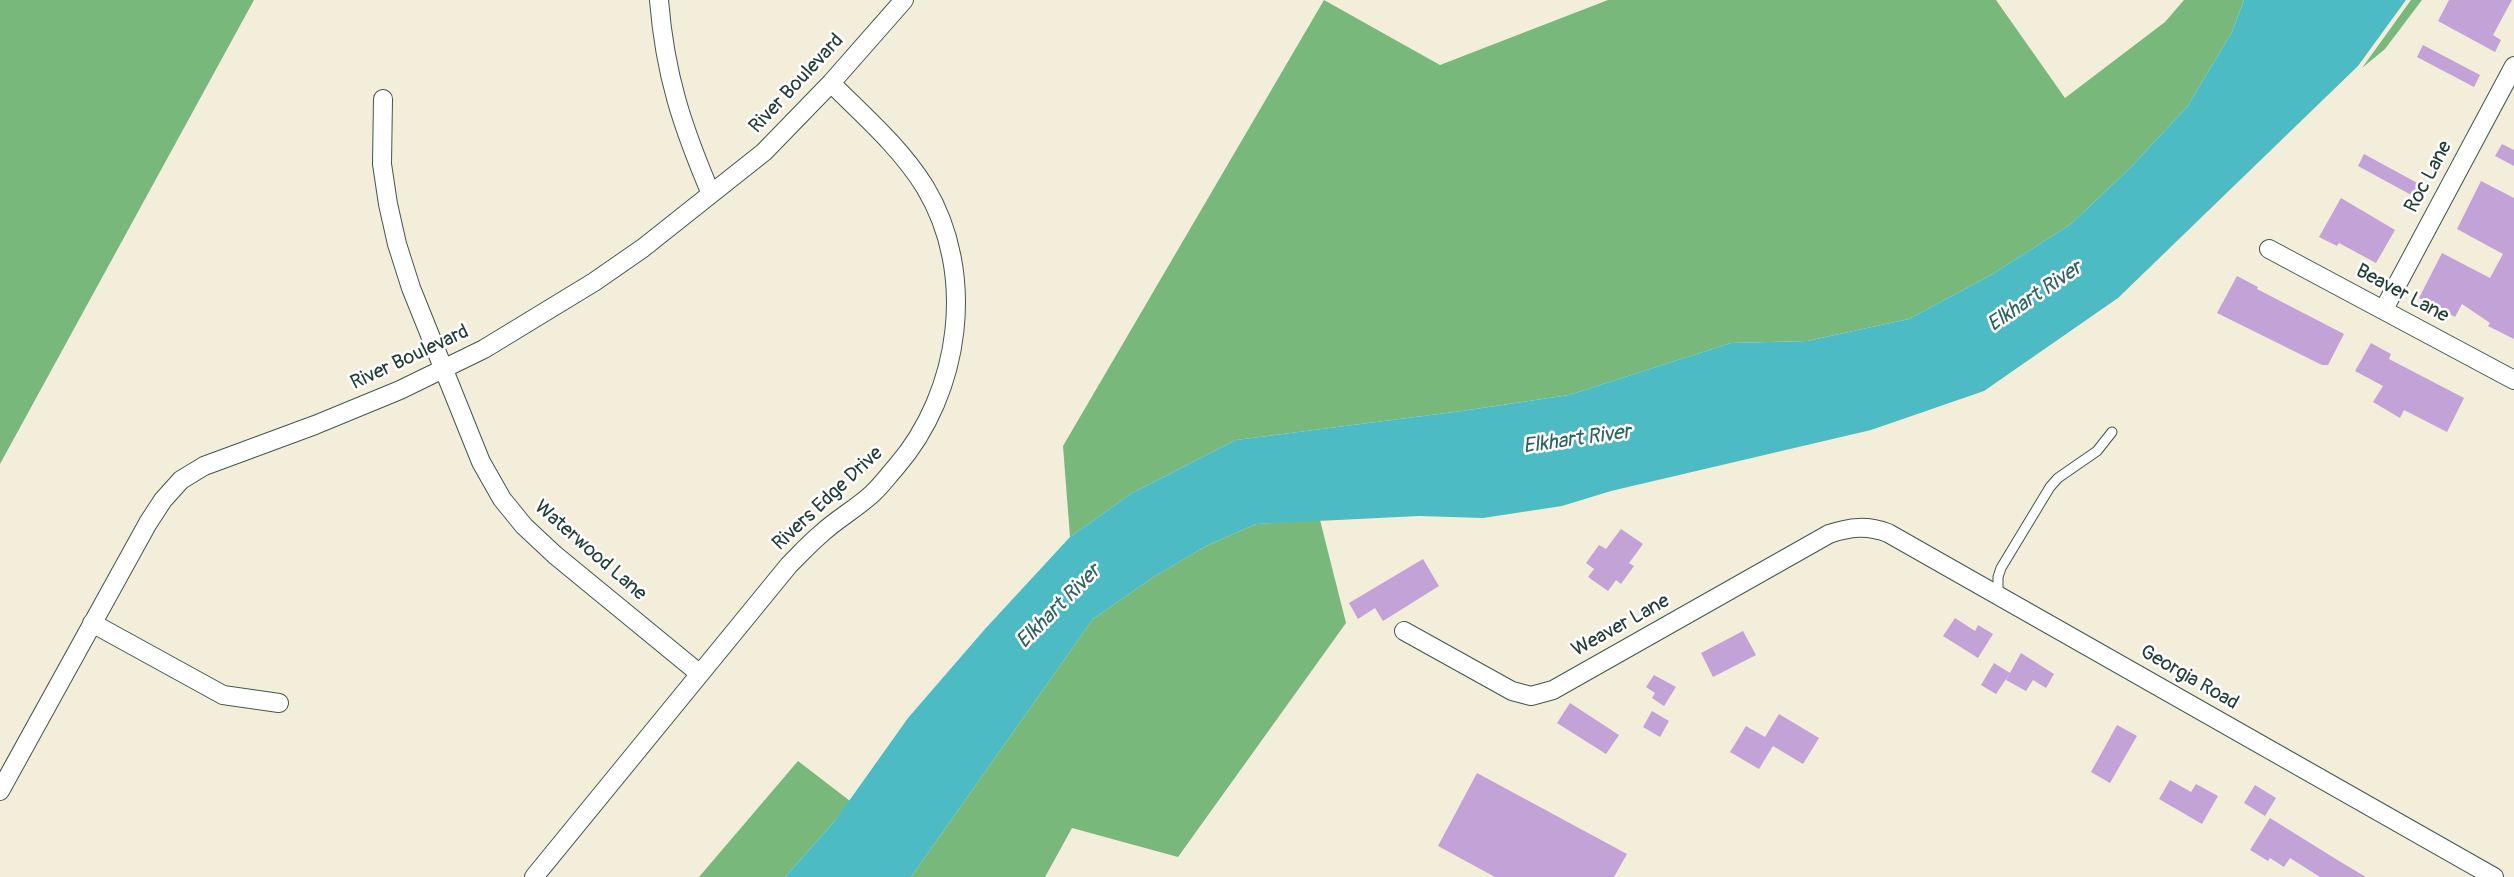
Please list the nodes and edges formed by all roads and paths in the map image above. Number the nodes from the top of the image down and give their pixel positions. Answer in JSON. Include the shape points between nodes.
{"nodes":[{"id":1,"x":659,"y":0,"type":"edge"},
{"id":2,"x":904,"y":0,"type":"edge"},
{"id":3,"x":2514,"y":66,"type":"edge"},
{"id":4,"x":831,"y":83,"type":"junction"},
{"id":5,"x":383,"y":99,"type":"dead end"},
{"id":6,"x":711,"y":194,"type":"junction"},
{"id":7,"x":2269,"y":249,"type":"dead end"},
{"id":8,"x":2384,"y":309,"type":"junction"},
{"id":9,"x":444,"y":369,"type":"junction"},
{"id":10,"x":2514,"y":380,"type":"edge"},
{"id":11,"x":2112,"y":432,"type":"dead end"},
{"id":12,"x":1858,"y":527,"type":"joint"},
{"id":13,"x":1998,"y":596,"type":"junction"},
{"id":14,"x":92,"y":623,"type":"junction"},
{"id":15,"x":1404,"y":631,"type":"dead end"},
{"id":16,"x":700,"y":674,"type":"junction"},
{"id":17,"x":279,"y":703,"type":"dead end"},
{"id":18,"x":0,"y":791,"type":"edge"},
{"id":19,"x":534,"y":877,"type":"edge"},
{"id":20,"x":2494,"y":877,"type":"edge"}],
"edges":[{"from":1,"to":6,"type":"street","via":[[669,77],[682,123]]},
{"from":2,"to":4,"type":"street","name":"River Boulevard"},
{"from":3,"to":8,"type":"street","name":"Roc Lane"},
{"from":4,"to":6,"type":"street","name":"River Boulevard","via":[[764,152]]},
{"from":4,"to":16,"type":"street","name":"Rivers Edge Drive","via":[[904,156],[943,223],[955,286],[950,361],[922,431],[898,465],[871,495],[820,534],[789,565]]},
{"from":5,"to":9,"type":"street","name":"Waterwood Lane","via":[[382,164],[397,244]]},
{"from":6,"to":9,"type":"street","name":"River Boulevard","via":[[594,282],[528,324]]},
{"from":7,"to":8,"type":"street","name":"Beaver Lane"},
{"from":8,"to":10,"type":"street","name":"Beaver Lane"},
{"from":9,"to":14,"type":"street","name":"River Boulevard","via":[[315,425],[228,456],[181,480],[148,523]]},
{"from":9,"to":16,"type":"street","name":"Waterwood Lane","via":[[481,462],[502,499],[524,526]]},
{"from":11,"to":13,"type":"lane","via":[[2097,451],[2050,487],[2001,568]]},
{"from":12,"to":13,"type":"street","name":"Georgia Road","via":[[1888,533]]},
{"from":12,"to":15,"type":"street","name":"Weaver Lane","via":[[1829,534],[1553,690],[1531,696],[1512,691]]},
{"from":13,"to":20,"type":"street","name":"Georgia Road"},
{"from":14,"to":17,"type":"street","via":[[223,695]]},
{"from":14,"to":18,"type":"street","name":"River Boulevard"},
{"from":16,"to":19,"type":"street","name":"Rivers Edge Drive"}]}
